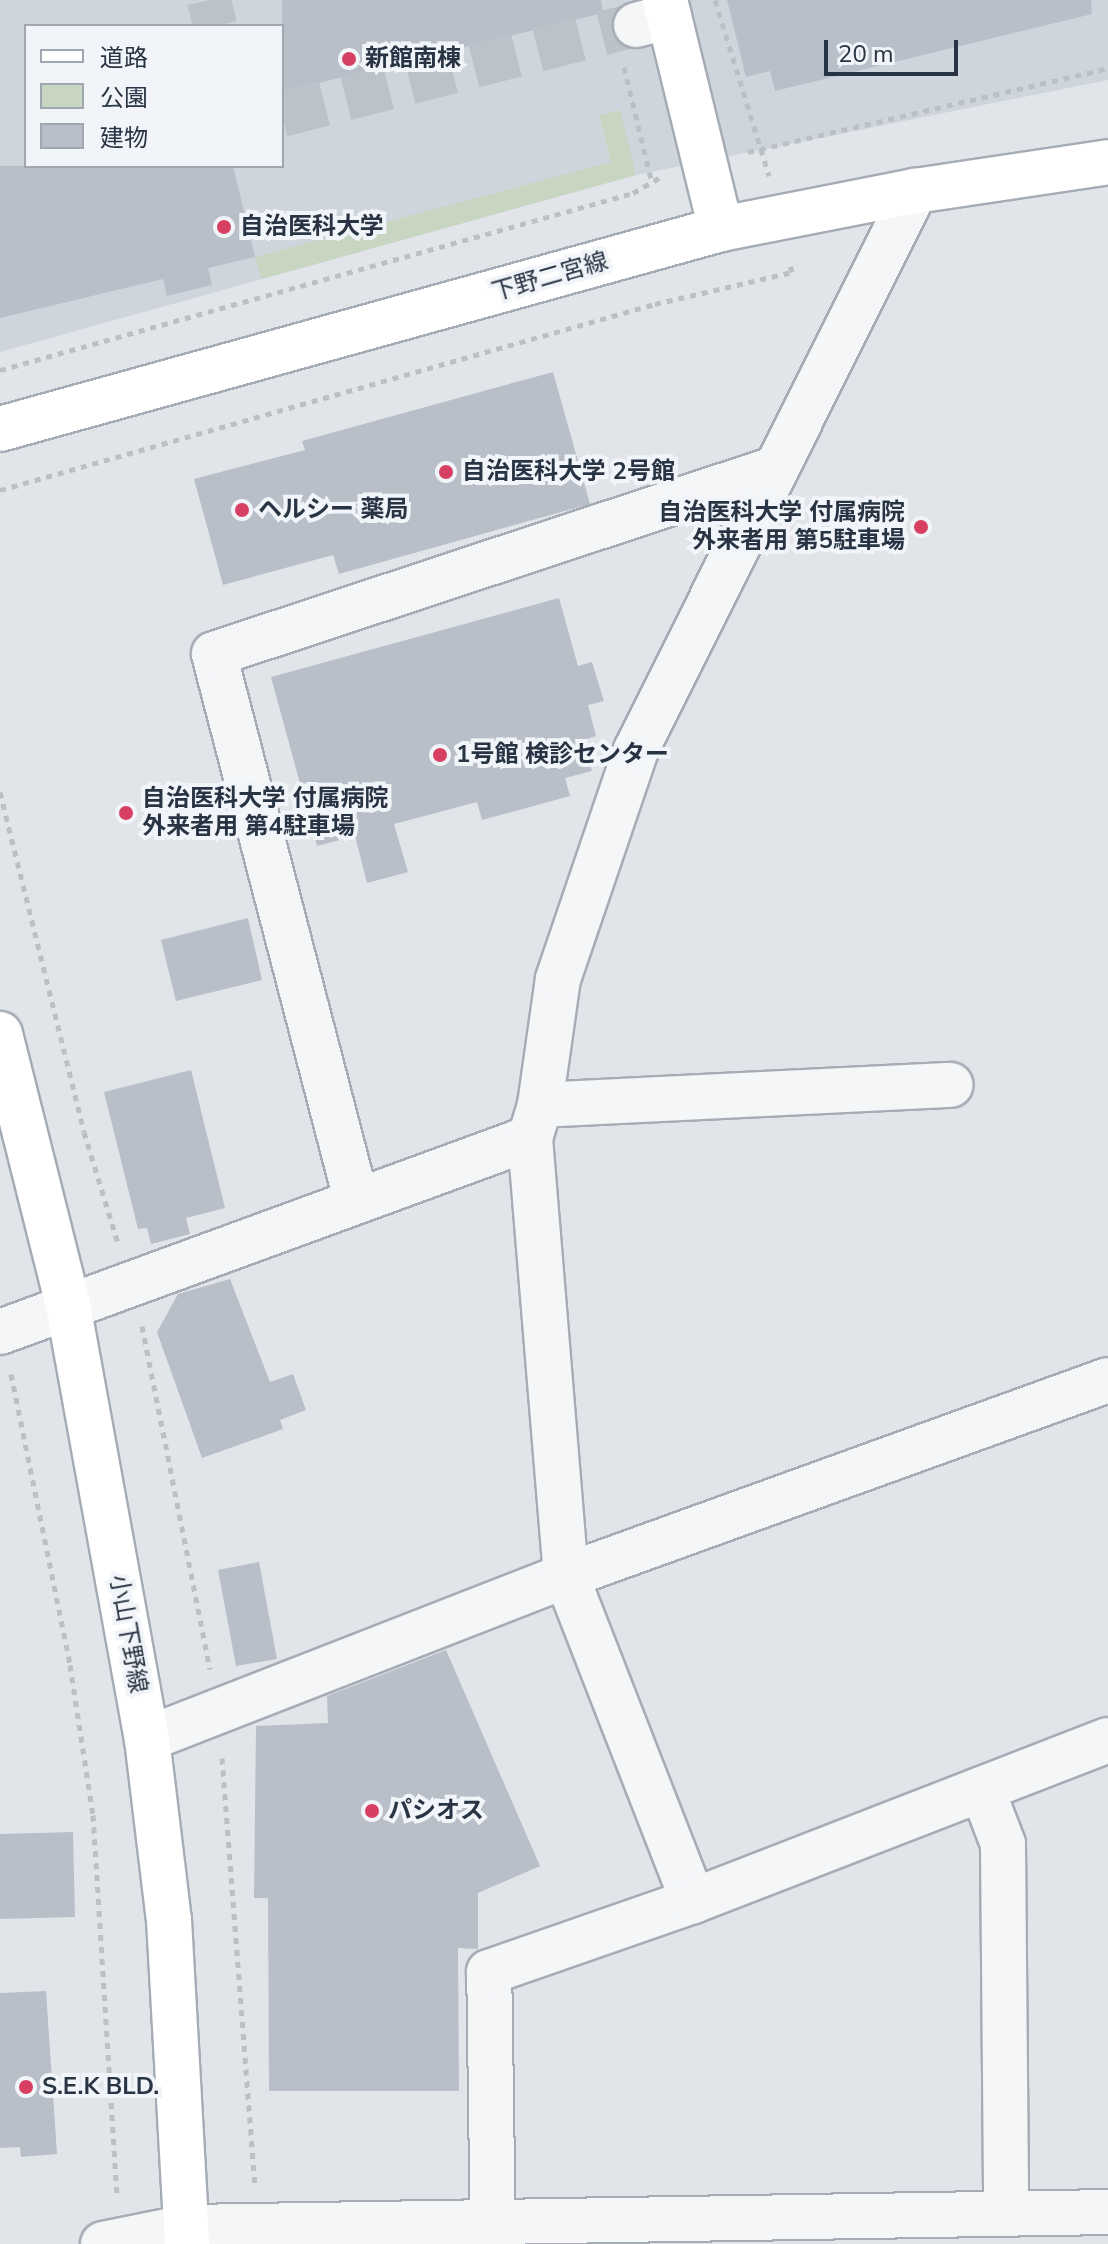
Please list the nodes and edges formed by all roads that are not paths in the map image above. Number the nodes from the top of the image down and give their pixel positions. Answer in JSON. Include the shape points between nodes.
{"nodes":[{"id":1,"x":648,"y":25,"type":"edge"},
{"id":2,"x":1108,"y":162,"type":"edge"},
{"id":3,"x":915,"y":191,"type":"junction"},
{"id":4,"x":721,"y":229,"type":"junction"},
{"id":5,"x":0,"y":429,"type":"edge"},
{"id":6,"x":774,"y":469,"type":"junction"},
{"id":7,"x":0,"y":1034,"type":"edge"},
{"id":8,"x":951,"y":1085,"type":"dead end"},
{"id":9,"x":535,"y":1122,"type":"junction"},
{"id":10,"x":356,"y":1199,"type":"junction"},
{"id":11,"x":68,"y":1305,"type":"junction"},
{"id":12,"x":1,"y":1332,"type":"edge"},
{"id":13,"x":1108,"y":1380,"type":"edge"},
{"id":14,"x":566,"y":1576,"type":"junction"},
{"id":15,"x":147,"y":1739,"type":"junction"},
{"id":16,"x":1108,"y":1740,"type":"edge"},
{"id":17,"x":982,"y":1789,"type":"junction"},
{"id":18,"x":693,"y":1901,"type":"junction"},
{"id":19,"x":1108,"y":2212,"type":"edge"},
{"id":20,"x":1006,"y":2214,"type":"junction"},
{"id":21,"x":493,"y":2232,"type":"edge"},
{"id":22,"x":187,"y":2235,"type":"edge"},
{"id":23,"x":114,"y":2242,"type":"edge"}],
"edges":[{"from":1,"to":4,"type":"main road"},
{"from":2,"to":3,"type":"main road","name":"下野二宮線"},
{"from":3,"to":4,"type":"main road","name":"下野二宮線"},
{"from":3,"to":6,"type":"street"},
{"from":4,"to":5,"type":"main road","name":"下野二宮線"},
{"from":6,"to":9,"type":"street","via":[[636,750],[558,979]]},
{"from":6,"to":10,"type":"street","via":[[214,654]]},
{"from":7,"to":11,"type":"main road","name":"小山下野線"},
{"from":8,"to":9,"type":"street"},
{"from":9,"to":10,"type":"street"},
{"from":9,"to":14,"type":"street"},
{"from":10,"to":11,"type":"street"},
{"from":11,"to":12,"type":"street"},
{"from":11,"to":15,"type":"main road","name":"小山下野線"},
{"from":13,"to":14,"type":"street"},
{"from":14,"to":15,"type":"street"},
{"from":14,"to":18,"type":"street"},
{"from":15,"to":22,"type":"main road","name":"小山下野線","via":[[169,1920]]},
{"from":16,"to":17,"type":"street"},
{"from":17,"to":18,"type":"street"},
{"from":17,"to":20,"type":"street","via":[[1003,1844]]},
{"from":18,"to":21,"type":"street","via":[[489,1972]]},
{"from":19,"to":20,"type":"street"},
{"from":20,"to":21,"type":"street"},
{"from":21,"to":22,"type":"street","via":[[249,2226]]},
{"from":22,"to":23,"type":"street"}]}
